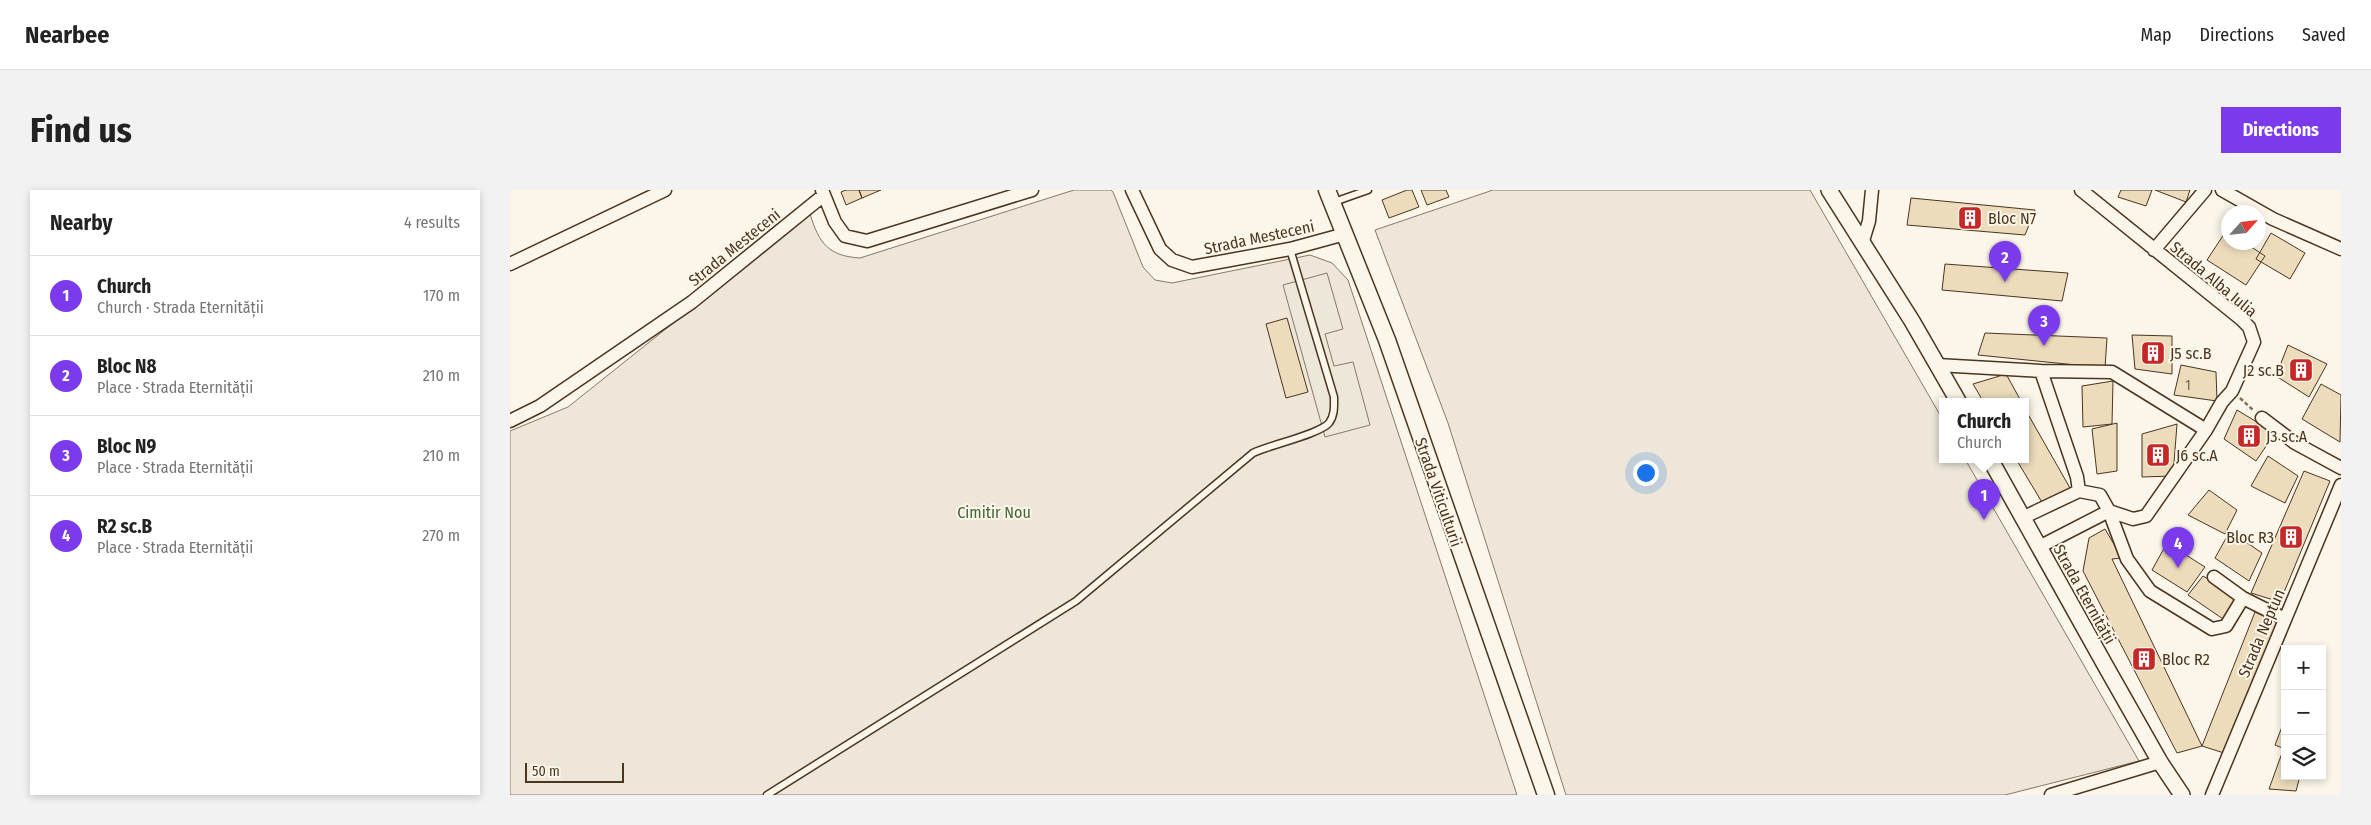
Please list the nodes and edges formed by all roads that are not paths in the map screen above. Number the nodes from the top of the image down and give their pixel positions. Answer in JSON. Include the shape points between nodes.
{"nodes":[{"id":1,"x":664,"y":190,"type":"edge"},
{"id":2,"x":1032,"y":190,"type":"edge"},
{"id":3,"x":1132,"y":190,"type":"edge"},
{"id":4,"x":1368,"y":190,"type":"edge"},
{"id":5,"x":1829,"y":190,"type":"edge"},
{"id":6,"x":1872,"y":190,"type":"edge"},
{"id":7,"x":2081,"y":190,"type":"edge"},
{"id":8,"x":2205,"y":190,"type":"edge"},
{"id":9,"x":2222,"y":190,"type":"edge"},
{"id":10,"x":823,"y":192,"type":"edge"},
{"id":11,"x":1017,"y":192,"type":"edge"},
{"id":12,"x":1330,"y":196,"type":"edge"},
{"id":13,"x":1345,"y":234,"type":"junction"},
{"id":14,"x":1862,"y":244,"type":"junction"},
{"id":15,"x":2341,"y":248,"type":"edge"},
{"id":16,"x":1290,"y":249,"type":"junction"},
{"id":17,"x":2154,"y":250,"type":"junction"},
{"id":18,"x":510,"y":264,"type":"edge"},
{"id":19,"x":1937,"y":365,"type":"junction"},
{"id":20,"x":2041,"y":371,"type":"junction"},
{"id":21,"x":1956,"y":398,"type":"edge"},
{"id":22,"x":2262,"y":418,"type":"road end"},
{"id":23,"x":510,"y":421,"type":"edge"},
{"id":24,"x":2206,"y":430,"type":"junction"},
{"id":25,"x":1992,"y":463,"type":"edge"},
{"id":26,"x":2341,"y":468,"type":"edge"},
{"id":27,"x":2341,"y":484,"type":"edge"},
{"id":28,"x":2079,"y":491,"type":"junction"},
{"id":29,"x":2109,"y":511,"type":"junction"},
{"id":30,"x":2022,"y":518,"type":"junction"},
{"id":31,"x":2039,"y":547,"type":"junction"},
{"id":32,"x":2214,"y":577,"type":"dead end"},
{"id":33,"x":2243,"y":598,"type":"junction"},
{"id":34,"x":2285,"y":619,"type":"junction"},
{"id":35,"x":2160,"y":762,"type":"junction"},
{"id":36,"x":2077,"y":792,"type":"edge"},
{"id":37,"x":767,"y":795,"type":"edge"},
{"id":38,"x":1546,"y":795,"type":"edge"},
{"id":39,"x":2051,"y":795,"type":"edge"},
{"id":40,"x":2182,"y":795,"type":"edge"},
{"id":41,"x":2212,"y":795,"type":"edge"}],
"edges":[{"from":1,"to":18,"type":"street"},
{"from":2,"to":11,"type":"street","name":"Strada Mesteceni"},
{"from":3,"to":16,"type":"street","name":"Strada Mesteceni","via":[[1160,249],[1172,260],[1192,267]]},
{"from":4,"to":12,"type":"lane"},
{"from":5,"to":14,"type":"street"},
{"from":6,"to":14,"type":"street","via":[[1869,221]]},
{"from":7,"to":17,"type":"street","name":"Strada Alba Iulia"},
{"from":8,"to":17,"type":"street","name":"Strada Alba Iulia"},
{"from":9,"to":15,"type":"street","via":[[2273,219]]},
{"from":10,"to":11,"type":"street","name":"Strada Mesteceni","via":[[835,222],[845,236],[867,241]]},
{"from":10,"to":23,"type":"street","name":"Strada Mesteceni","via":[[692,302],[540,406]]},
{"from":12,"to":13,"type":"main road","name":"Strada Viticulturii"},
{"from":13,"to":16,"type":"street","name":"Strada Mesteceni"},
{"from":13,"to":38,"type":"main road","name":"Strada Viticulturii","via":[[1387,340]]},
{"from":14,"to":19,"type":"street"},
{"from":16,"to":37,"type":"lane","via":[[1334,397],[1334,413],[1328,424],[1253,453],[1076,600]]},
{"from":17,"to":24,"type":"street","name":"Strada Alba Iulia","via":[[2241,319],[2252,334],[2252,349],[2232,391]]},
{"from":19,"to":20,"type":"street"},
{"from":19,"to":21,"type":"street"},
{"from":20,"to":24,"type":"street","via":[[2112,372]]},
{"from":20,"to":28,"type":"street"},
{"from":22,"to":26,"type":"street","via":[[2295,443]]},
{"from":24,"to":29,"type":"street","via":[[2146,516],[2133,519]]},
{"from":25,"to":30,"type":"street","name":"Strada Eternității"},
{"from":27,"to":34,"type":"street","name":"Strada Neptun"},
{"from":28,"to":29,"type":"street","via":[[2100,495]]},
{"from":28,"to":30,"type":"street"},
{"from":29,"to":31,"type":"street"},
{"from":29,"to":33,"type":"street","via":[[2127,559],[2150,591],[2212,629],[2226,626]]},
{"from":30,"to":31,"type":"street","name":"Strada Eternității"},
{"from":31,"to":35,"type":"street","name":"Strada Eternității"},
{"from":32,"to":33,"type":"street"},
{"from":33,"to":34,"type":"street"},
{"from":34,"to":41,"type":"street","name":"Strada Neptun"},
{"from":35,"to":36,"type":"street"},
{"from":35,"to":40,"type":"street","name":"Strada Eternității"},
{"from":36,"to":39,"type":"street"}]}
